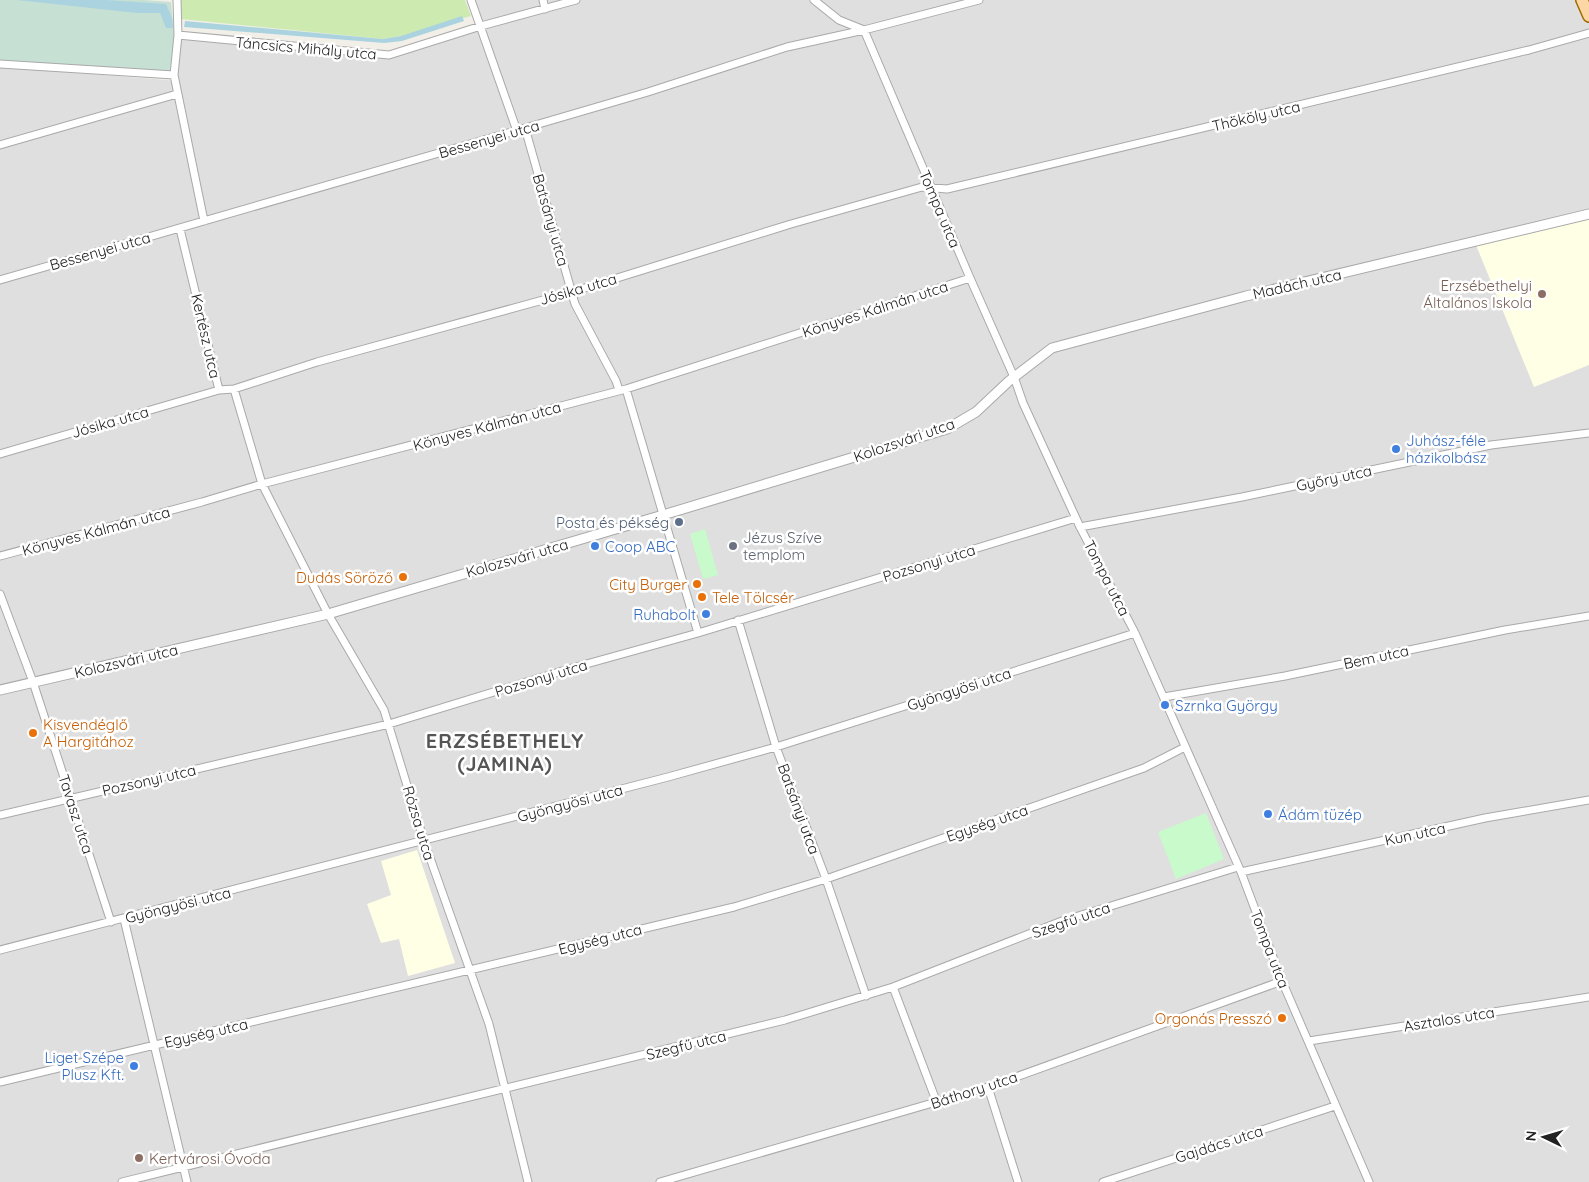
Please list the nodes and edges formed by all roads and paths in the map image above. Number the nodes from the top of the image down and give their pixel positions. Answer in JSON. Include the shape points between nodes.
{"nodes":[{"id":1,"x":177,"y":0,"type":"edge"},
{"id":2,"x":471,"y":0,"type":"edge"},
{"id":3,"x":543,"y":0,"type":"edge"},
{"id":4,"x":576,"y":0,"type":"edge"},
{"id":5,"x":814,"y":0,"type":"edge"},
{"id":6,"x":979,"y":0,"type":"edge"},
{"id":7,"x":1582,"y":0,"type":"edge"},
{"id":8,"x":545,"y":9,"type":"junction"},
{"id":9,"x":1589,"y":16,"type":"edge"},
{"id":10,"x":481,"y":26,"type":"junction"},
{"id":11,"x":864,"y":30,"type":"junction"},
{"id":12,"x":1589,"y":33,"type":"edge"},
{"id":13,"x":178,"y":35,"type":"junction"},
{"id":14,"x":0,"y":64,"type":"edge"},
{"id":15,"x":174,"y":75,"type":"junction"},
{"id":16,"x":177,"y":94,"type":"junction"},
{"id":17,"x":525,"y":128,"type":"junction"},
{"id":18,"x":517,"y":131,"type":"junction"},
{"id":19,"x":0,"y":145,"type":"edge"},
{"id":20,"x":922,"y":187,"type":"joint"},
{"id":21,"x":932,"y":189,"type":"junction"},
{"id":22,"x":1589,"y":214,"type":"edge"},
{"id":23,"x":204,"y":221,"type":"junction"},
{"id":24,"x":180,"y":229,"type":"junction"},
{"id":25,"x":970,"y":278,"type":"junction"},
{"id":26,"x":0,"y":280,"type":"edge"},
{"id":27,"x":572,"y":292,"type":"junction"},
{"id":28,"x":1014,"y":376,"type":"junction"},
{"id":29,"x":234,"y":389,"type":"junction"},
{"id":30,"x":219,"y":390,"type":"junction"},
{"id":31,"x":623,"y":390,"type":"junction"},
{"id":32,"x":1589,"y":434,"type":"edge"},
{"id":33,"x":0,"y":454,"type":"edge"},
{"id":34,"x":262,"y":484,"type":"junction"},
{"id":35,"x":663,"y":515,"type":"junction"},
{"id":36,"x":1076,"y":518,"type":"junction"},
{"id":37,"x":1080,"y":527,"type":"junction"},
{"id":38,"x":0,"y":556,"type":"edge"},
{"id":39,"x":0,"y":594,"type":"edge"},
{"id":40,"x":328,"y":614,"type":"junction"},
{"id":41,"x":1589,"y":616,"type":"edge"},
{"id":42,"x":738,"y":620,"type":"junction"},
{"id":43,"x":698,"y":632,"type":"junction"},
{"id":44,"x":1134,"y":633,"type":"junction"},
{"id":45,"x":33,"y":682,"type":"junction"},
{"id":46,"x":0,"y":690,"type":"edge"},
{"id":47,"x":1164,"y":697,"type":"junction"},
{"id":48,"x":389,"y":724,"type":"junction"},
{"id":49,"x":776,"y":746,"type":"junction"},
{"id":50,"x":1185,"y":747,"type":"junction"},
{"id":51,"x":70,"y":798,"type":"junction"},
{"id":52,"x":1589,"y":800,"type":"edge"},
{"id":53,"x":0,"y":815,"type":"edge"},
{"id":54,"x":424,"y":841,"type":"junction"},
{"id":55,"x":1239,"y":869,"type":"junction"},
{"id":56,"x":826,"y":879,"type":"junction"},
{"id":57,"x":124,"y":919,"type":"junction"},
{"id":58,"x":111,"y":922,"type":"junction"},
{"id":59,"x":0,"y":950,"type":"edge"},
{"id":60,"x":471,"y":971,"type":"junction"},
{"id":61,"x":1282,"y":981,"type":"junction"},
{"id":62,"x":893,"y":987,"type":"junction"},
{"id":63,"x":866,"y":996,"type":"junction"},
{"id":64,"x":1589,"y":996,"type":"edge"},
{"id":65,"x":1309,"y":1041,"type":"junction"},
{"id":66,"x":154,"y":1045,"type":"junction"},
{"id":67,"x":0,"y":1082,"type":"edge"},
{"id":68,"x":988,"y":1087,"type":"junction"},
{"id":69,"x":504,"y":1088,"type":"junction"},
{"id":70,"x":937,"y":1103,"type":"junction"},
{"id":71,"x":1335,"y":1106,"type":"junction"},
{"id":72,"x":184,"y":1168,"type":"junction"},
{"id":73,"x":122,"y":1182,"type":"edge"},
{"id":74,"x":187,"y":1182,"type":"edge"},
{"id":75,"x":528,"y":1182,"type":"edge"},
{"id":76,"x":660,"y":1182,"type":"edge"},
{"id":77,"x":1018,"y":1182,"type":"edge"},
{"id":78,"x":1102,"y":1182,"type":"edge"},
{"id":79,"x":1369,"y":1182,"type":"edge"}],
"edges":[{"from":1,"to":13,"type":"street"},
{"from":2,"to":10,"type":"street"},
{"from":3,"to":8,"type":"street"},
{"from":4,"to":8,"type":"street","name":"Táncsics Mihály utca"},
{"from":5,"to":11,"type":"street","via":[[839,20]]},
{"from":6,"to":11,"type":"street","name":"Bessenyei utca"},
{"from":7,"to":9,"type":"main road"},
{"from":8,"to":10,"type":"street","name":"Táncsics Mihály utca"},
{"from":10,"to":13,"type":"street","name":"Táncsics Mihály utca","via":[[389,55]]},
{"from":10,"to":18,"type":"street"},
{"from":11,"to":17,"type":"street","name":"Bessenyei utca","via":[[787,47]]},
{"from":11,"to":21,"type":"street","name":"Tompa utca"},
{"from":12,"to":21,"type":"street","name":"Thököly utca","via":[[947,189]]},
{"from":13,"to":15,"type":"street"},
{"from":14,"to":15,"type":"street"},
{"from":15,"to":16,"type":"street"},
{"from":16,"to":19,"type":"street"},
{"from":16,"to":23,"type":"street"},
{"from":17,"to":18,"type":"street","name":"Bessenyei utca"},
{"from":17,"to":27,"type":"street","name":"Batsányi utca"},
{"from":18,"to":23,"type":"street","name":"Bessenyei utca"},
{"from":20,"to":21,"type":"street","name":"Thököly utca"},
{"from":20,"to":27,"type":"street","name":"Jósika utca"},
{"from":21,"to":25,"type":"street","name":"Tompa utca"},
{"from":22,"to":28,"type":"street","name":"Madách utca","via":[[1246,296],[1052,348]]},
{"from":23,"to":24,"type":"street","name":"Bessenyei utca"},
{"from":24,"to":26,"type":"street","name":"Bessenyei utca"},
{"from":24,"to":30,"type":"street","name":"Kertész utca"},
{"from":25,"to":28,"type":"street","name":"Tompa utca"},
{"from":25,"to":31,"type":"street","name":"Könyves Kálmán utca"},
{"from":27,"to":29,"type":"street","name":"Jósika utca","via":[[327,359]]},
{"from":27,"to":31,"type":"street","name":"Batsányi utca","via":[[575,304]]},
{"from":28,"to":35,"type":"street","name":"Kolozsvári utca","via":[[976,412],[946,429]]},
{"from":28,"to":36,"type":"street","name":"Tompa utca","via":[[1023,403]]},
{"from":29,"to":30,"type":"street","name":"Kertész utca"},
{"from":29,"to":34,"type":"street","name":"Kertész utca"},
{"from":30,"to":33,"type":"street","name":"Jósika utca"},
{"from":31,"to":34,"type":"street","name":"Könyves Kálmán utca"},
{"from":31,"to":35,"type":"street","name":"Batsányi utca"},
{"from":32,"to":37,"type":"street","name":"Győry utca","via":[[1491,446]]},
{"from":34,"to":38,"type":"street","name":"Könyves Kálmán utca"},
{"from":34,"to":40,"type":"street","name":"Rózsa utca"},
{"from":35,"to":40,"type":"street","name":"Kolozsvári utca"},
{"from":35,"to":43,"type":"street","name":"Batsányi utca"},
{"from":36,"to":37,"type":"street","name":"Tompa utca"},
{"from":36,"to":42,"type":"street","name":"Pozsonyi utca"},
{"from":37,"to":44,"type":"street","name":"Tompa utca"},
{"from":39,"to":45,"type":"street","name":"Tavasz utca"},
{"from":40,"to":45,"type":"street","name":"Kolozsvári utca"},
{"from":40,"to":48,"type":"street","name":"Rózsa utca"},
{"from":41,"to":47,"type":"street","name":"Bem utca"},
{"from":42,"to":43,"type":"street","name":"Pozsonyi utca"},
{"from":42,"to":49,"type":"street","name":"Batsányi utca"},
{"from":43,"to":48,"type":"street","name":"Pozsonyi utca"},
{"from":44,"to":47,"type":"street","name":"Tompa utca"},
{"from":44,"to":49,"type":"street","name":"Gyöngyösi utca"},
{"from":45,"to":46,"type":"street","name":"Kolozsvári utca"},
{"from":45,"to":51,"type":"street","name":"Tavasz utca"},
{"from":47,"to":50,"type":"street","name":"Tompa utca"},
{"from":48,"to":51,"type":"street","name":"Pozsonyi utca"},
{"from":48,"to":54,"type":"street","name":"Rózsa utca"},
{"from":49,"to":54,"type":"street","name":"Gyöngyösi utca"},
{"from":49,"to":56,"type":"street","name":"Batsányi utca"},
{"from":50,"to":55,"type":"street","name":"Tompa utca"},
{"from":50,"to":56,"type":"street","name":"Egység utca","via":[[1144,768]]},
{"from":51,"to":53,"type":"street","name":"Pozsonyi utca"},
{"from":51,"to":58,"type":"street","name":"Tavasz utca"},
{"from":52,"to":55,"type":"street","name":"Kun utca"},
{"from":54,"to":57,"type":"street","name":"Gyöngyösi utca"},
{"from":54,"to":60,"type":"street","name":"Rózsa utca"},
{"from":55,"to":61,"type":"street","name":"Tompa utca"},
{"from":55,"to":62,"type":"street","name":"Szegfű utca","via":[[1062,921]]},
{"from":56,"to":60,"type":"street","name":"Egység utca","via":[[734,907]]},
{"from":56,"to":63,"type":"street","name":"Batsányi utca"},
{"from":57,"to":58,"type":"street","name":"Gyöngyösi utca"},
{"from":57,"to":66,"type":"street"},
{"from":58,"to":59,"type":"street","name":"Gyöngyösi utca"},
{"from":60,"to":66,"type":"street","name":"Egység utca"},
{"from":60,"to":69,"type":"street","name":"Rózsa utca","via":[[489,1024]]},
{"from":61,"to":65,"type":"street","name":"Tompa utca"},
{"from":61,"to":68,"type":"street","name":"Báthory utca"},
{"from":62,"to":63,"type":"street","name":"Szegfű utca"},
{"from":62,"to":70,"type":"street"},
{"from":63,"to":69,"type":"street","name":"Szegfű utca","via":[[785,1020]]},
{"from":64,"to":65,"type":"street","name":"Asztalos utca"},
{"from":65,"to":71,"type":"street","name":"Tompa utca"},
{"from":66,"to":67,"type":"street","name":"Egység utca"},
{"from":66,"to":72,"type":"street"},
{"from":68,"to":70,"type":"street","name":"Báthory utca"},
{"from":68,"to":77,"type":"street"},
{"from":69,"to":72,"type":"street","name":"Szegfű utca"},
{"from":69,"to":75,"type":"street","name":"Rózsa utca"},
{"from":70,"to":76,"type":"street","name":"Báthory utca"},
{"from":71,"to":78,"type":"street","name":"Gajdács utca"},
{"from":71,"to":79,"type":"street","name":"Tompa utca"},
{"from":72,"to":73,"type":"street","name":"Szegfű utca"},
{"from":72,"to":74,"type":"street"}]}
